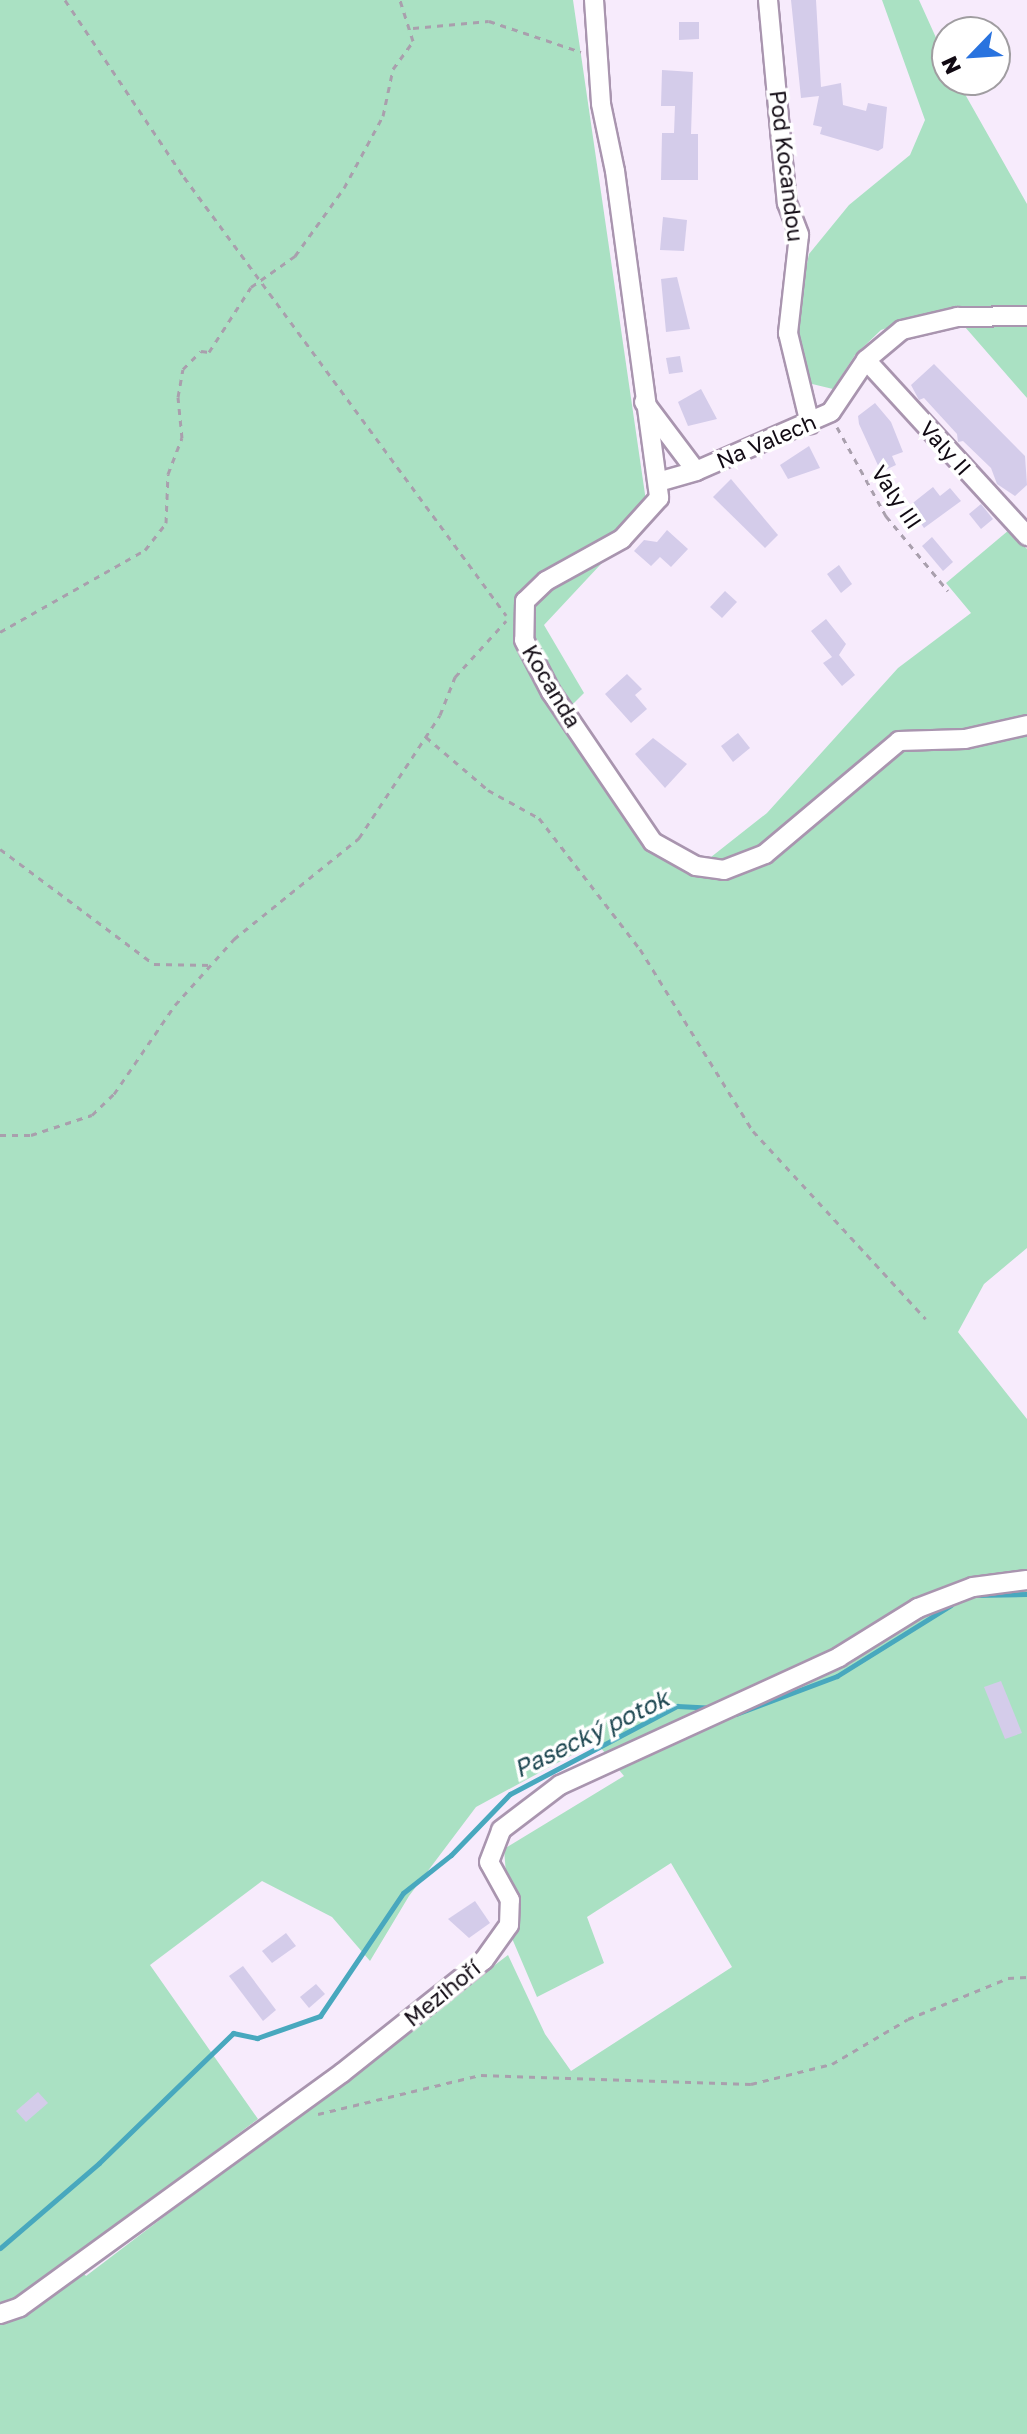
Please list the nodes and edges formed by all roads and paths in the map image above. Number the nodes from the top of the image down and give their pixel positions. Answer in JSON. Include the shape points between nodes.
{"nodes":[{"id":1,"x":65,"y":0,"type":"edge"},
{"id":2,"x":400,"y":0,"type":"edge"},
{"id":3,"x":594,"y":0,"type":"edge"},
{"id":4,"x":768,"y":0,"type":"edge"},
{"id":5,"x":413,"y":28,"type":"junction"},
{"id":6,"x":596,"y":57,"type":"junction"},
{"id":7,"x":263,"y":280,"type":"junction"},
{"id":8,"x":1027,"y":316,"type":"edge"},
{"id":9,"x":866,"y":360,"type":"junction"},
{"id":10,"x":642,"y":400,"type":"junction"},
{"id":11,"x":831,"y":412,"type":"junction"},
{"id":12,"x":810,"y":424,"type":"junction"},
{"id":13,"x":696,"y":471,"type":"junction"},
{"id":14,"x":658,"y":482,"type":"junction"},
{"id":15,"x":1027,"y":536,"type":"edge"},
{"id":16,"x":948,"y":591,"type":"dead end"},
{"id":17,"x":515,"y":614,"type":"junction"},
{"id":18,"x":0,"y":632,"type":"edge"},
{"id":19,"x":1027,"y":725,"type":"edge"},
{"id":20,"x":426,"y":737,"type":"junction"},
{"id":21,"x":0,"y":849,"type":"edge"},
{"id":22,"x":212,"y":965,"type":"junction"},
{"id":23,"x":0,"y":1135,"type":"edge"},
{"id":24,"x":926,"y":1319,"type":"dead end"},
{"id":25,"x":1027,"y":1580,"type":"edge"},
{"id":26,"x":1027,"y":1977,"type":"edge"},
{"id":27,"x":314,"y":2115,"type":"dead end"},
{"id":28,"x":0,"y":2314,"type":"edge"}],
"edges":[{"from":1,"to":7,"type":"path","via":[[184,177]]},
{"from":2,"to":5,"type":"path"},
{"from":3,"to":6,"type":"street"},
{"from":4,"to":12,"type":"street","name":"Pod Kocandou","via":[[787,203],[799,235],[788,333]]},
{"from":5,"to":6,"type":"path","via":[[489,21]]},
{"from":5,"to":7,"type":"path","via":[[413,41],[385,92],[383,116],[344,188],[295,256]]},
{"from":6,"to":10,"type":"street"},
{"from":7,"to":17,"type":"path"},
{"from":7,"to":18,"type":"path","via":[[251,287],[209,352],[201,351],[183,369],[178,397],[182,438],[168,474],[166,523],[145,550]]},
{"from":8,"to":9,"type":"street","name":"Na Valech","via":[[987,314],[920,324],[889,338]]},
{"from":9,"to":11,"type":"street","name":"Na Valech"},
{"from":9,"to":15,"type":"street","name":"Valy II"},
{"from":10,"to":13,"type":"street"},
{"from":10,"to":14,"type":"street"},
{"from":11,"to":12,"type":"street","name":"Na Valech"},
{"from":11,"to":16,"type":"path","name":"Valy III","via":[[886,516]]},
{"from":12,"to":13,"type":"street","name":"Na Valech"},
{"from":13,"to":14,"type":"street","name":"Na Valech"},
{"from":14,"to":17,"type":"street","via":[[656,504],[622,539],[546,581]]},
{"from":17,"to":19,"type":"street","name":"Kocanda","via":[[551,692],[653,842],[683,860],[724,870],[765,854],[899,741],[965,739]]},
{"from":17,"to":20,"type":"path","via":[[455,677]]},
{"from":20,"to":22,"type":"path","via":[[359,838],[234,939]]},
{"from":20,"to":24,"type":"path","via":[[488,790],[539,818],[640,949],[753,1131]]},
{"from":21,"to":22,"type":"path","via":[[154,964]]},
{"from":22,"to":23,"type":"path","via":[[92,1115],[31,1135]]},
{"from":25,"to":28,"type":"street","name":"Mezihoří","via":[[973,1587],[918,1608],[839,1657],[560,1785],[501,1830],[489,1862],[510,1900],[509,1925],[484,1960],[342,2073],[20,2307]]},
{"from":26,"to":27,"type":"path","via":[[1008,1978],[908,2019],[832,2064],[751,2084],[481,2075]]}]}
